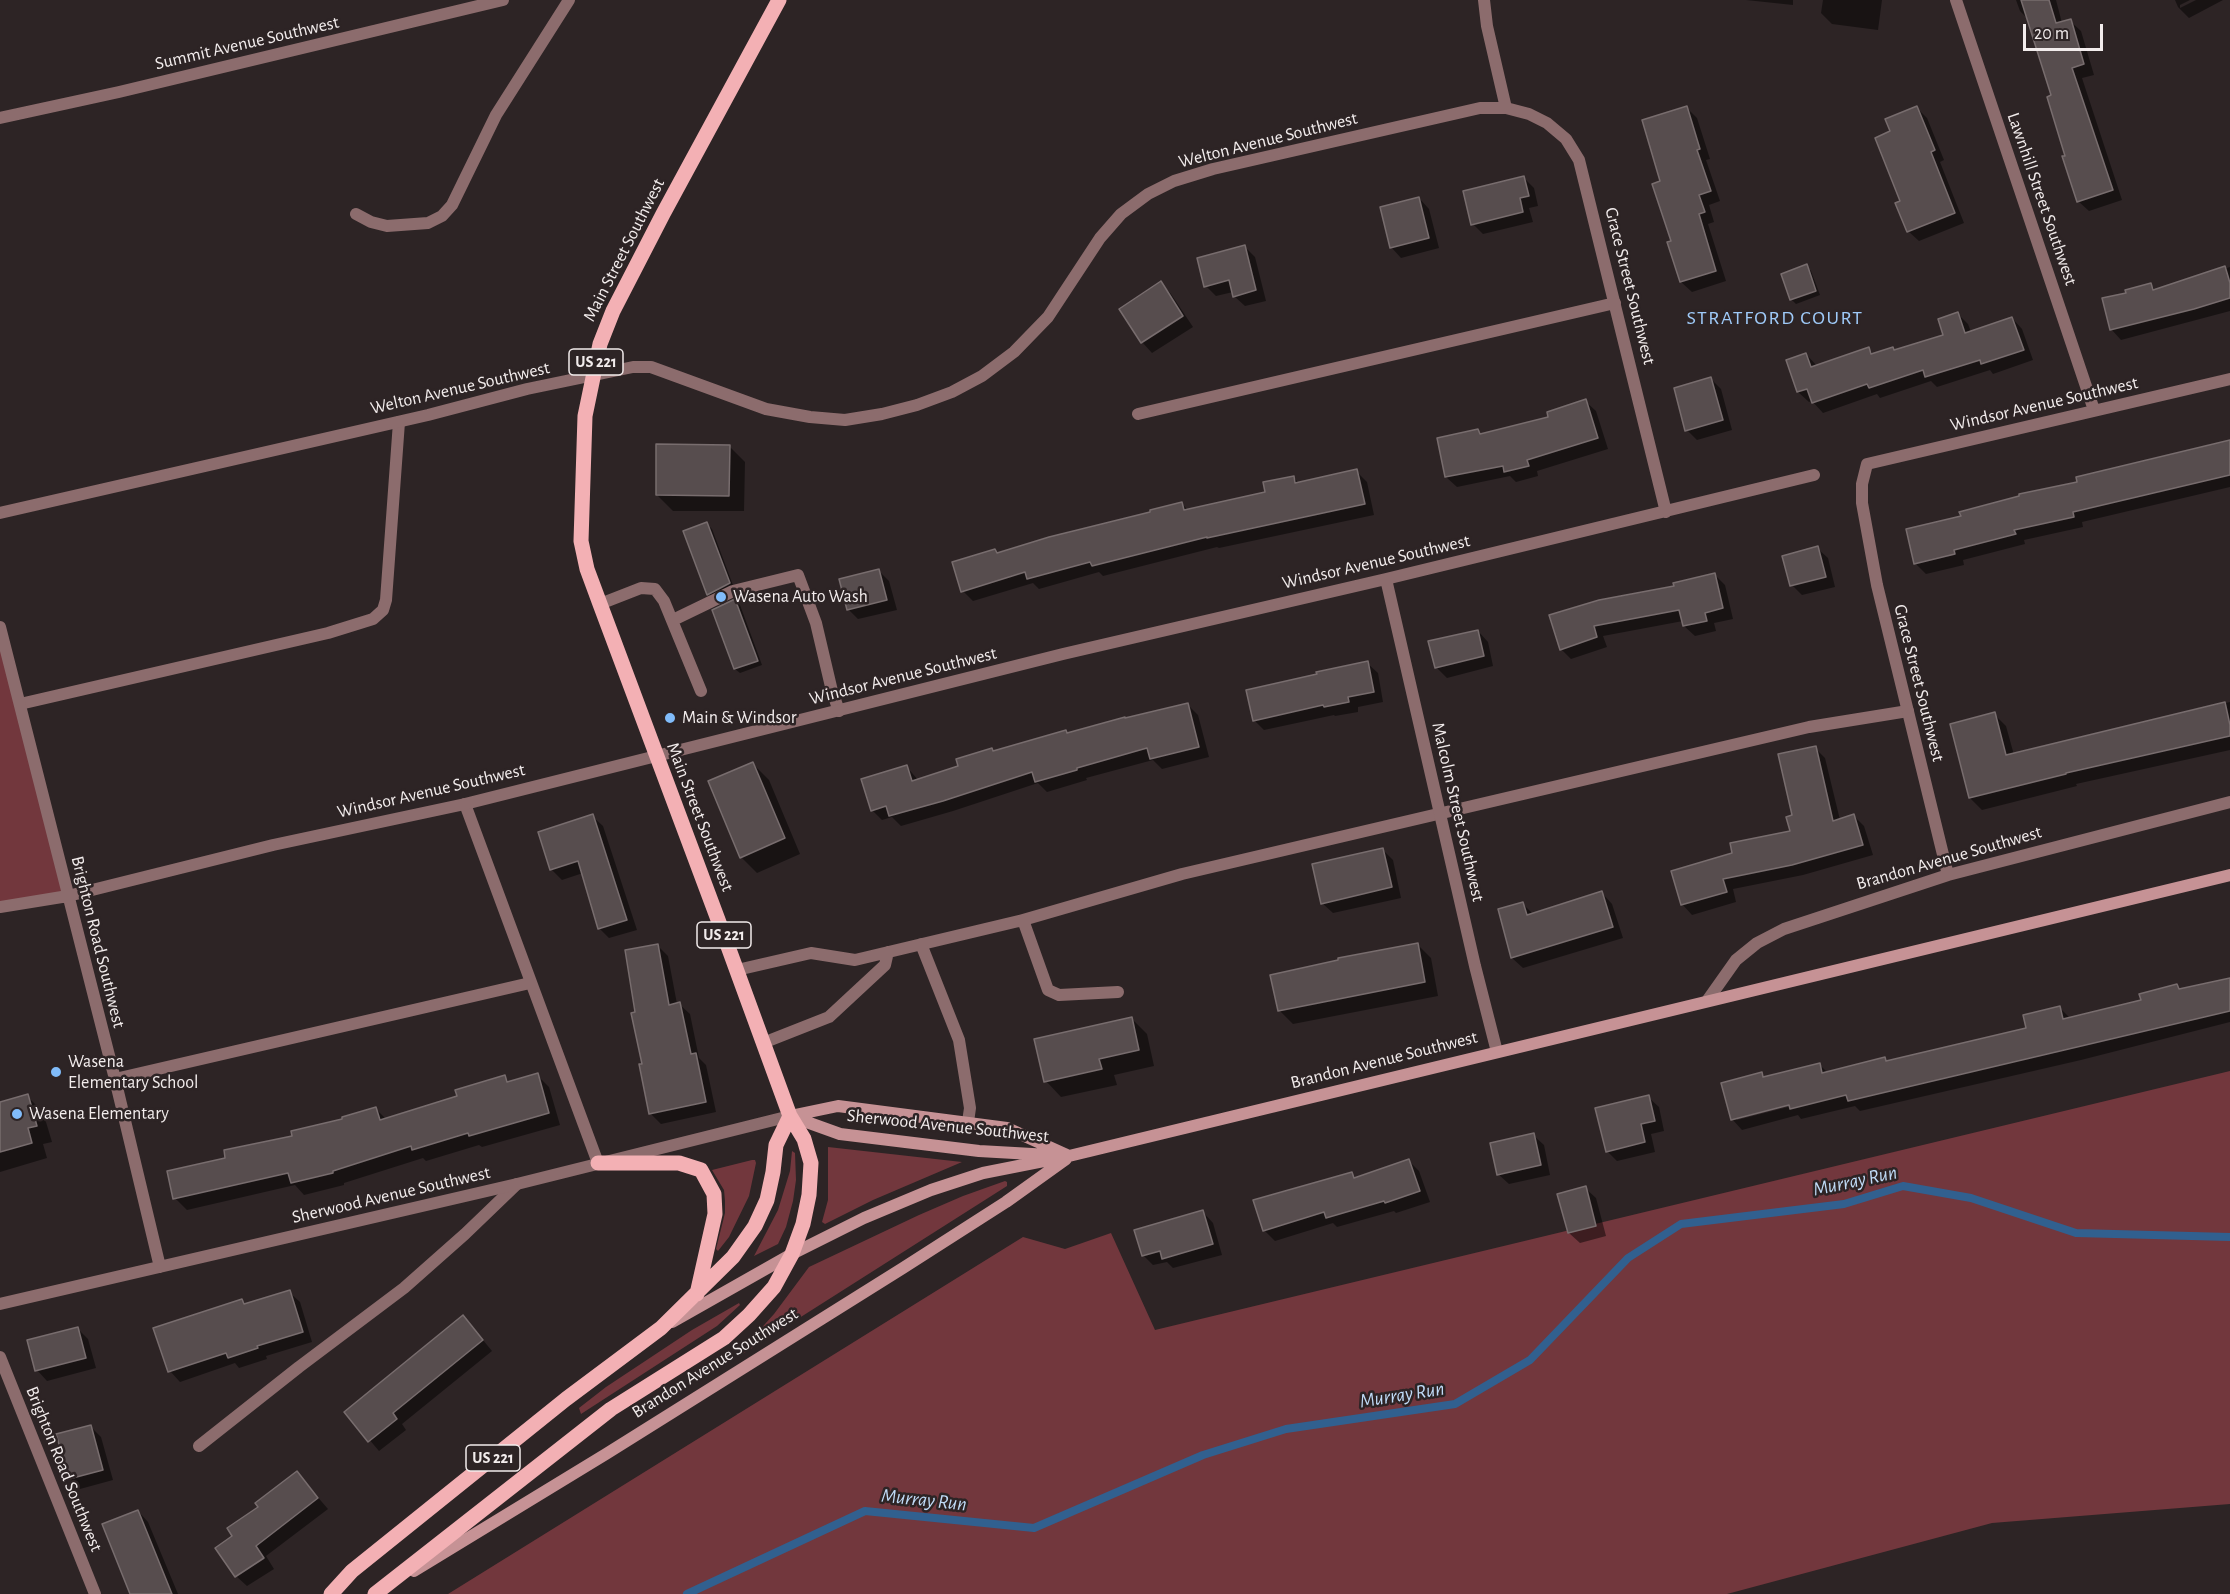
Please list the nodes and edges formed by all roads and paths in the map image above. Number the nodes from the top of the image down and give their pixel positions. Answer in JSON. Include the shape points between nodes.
{"nodes":[{"id":1,"x":502,"y":0,"type":"edge"},
{"id":2,"x":568,"y":0,"type":"edge"},
{"id":3,"x":779,"y":0,"type":"edge"},
{"id":4,"x":1484,"y":0,"type":"edge"},
{"id":5,"x":1956,"y":0,"type":"edge"},
{"id":6,"x":1506,"y":108,"type":"junction"},
{"id":7,"x":0,"y":118,"type":"edge"},
{"id":8,"x":357,"y":214,"type":"dead end"},
{"id":9,"x":1615,"y":303,"type":"junction"},
{"id":10,"x":593,"y":377,"type":"junction"},
{"id":11,"x":2230,"y":379,"type":"edge"},
{"id":12,"x":2094,"y":410,"type":"junction"},
{"id":13,"x":1137,"y":414,"type":"dead end"},
{"id":14,"x":399,"y":422,"type":"junction"},
{"id":15,"x":1867,"y":464,"type":"joint"},
{"id":16,"x":1814,"y":475,"type":"dead end"},
{"id":17,"x":1666,"y":512,"type":"junction"},
{"id":18,"x":0,"y":513,"type":"edge"},
{"id":19,"x":1386,"y":579,"type":"junction"},
{"id":20,"x":600,"y":604,"type":"junction"},
{"id":21,"x":673,"y":620,"type":"junction"},
{"id":22,"x":0,"y":627,"type":"edge"},
{"id":23,"x":701,"y":691,"type":"dead end"},
{"id":24,"x":20,"y":704,"type":"junction"},
{"id":25,"x":839,"y":711,"type":"junction"},
{"id":26,"x":1908,"y":711,"type":"junction"},
{"id":27,"x":656,"y":755,"type":"junction"},
{"id":28,"x":2230,"y":801,"type":"edge"},
{"id":29,"x":465,"y":804,"type":"junction"},
{"id":30,"x":1440,"y":813,"type":"junction"},
{"id":31,"x":1948,"y":875,"type":"junction"},
{"id":32,"x":2230,"y":875,"type":"edge"},
{"id":33,"x":68,"y":896,"type":"junction"},
{"id":34,"x":0,"y":907,"type":"edge"},
{"id":35,"x":1023,"y":920,"type":"junction"},
{"id":36,"x":921,"y":944,"type":"junction"},
{"id":37,"x":888,"y":952,"type":"junction"},
{"id":38,"x":737,"y":970,"type":"junction"},
{"id":39,"x":530,"y":983,"type":"junction"},
{"id":40,"x":1118,"y":992,"type":"dead end"},
{"id":41,"x":1707,"y":1001,"type":"junction"},
{"id":42,"x":763,"y":1043,"type":"junction"},
{"id":43,"x":1497,"y":1052,"type":"junction"},
{"id":44,"x":115,"y":1079,"type":"junction"},
{"id":45,"x":790,"y":1116,"type":"junction"},
{"id":46,"x":968,"y":1122,"type":"junction"},
{"id":47,"x":1069,"y":1156,"type":"junction"},
{"id":48,"x":598,"y":1163,"type":"junction"},
{"id":49,"x":517,"y":1184,"type":"junction"},
{"id":50,"x":792,"y":1254,"type":"junction"},
{"id":51,"x":160,"y":1267,"type":"junction"},
{"id":52,"x":696,"y":1296,"type":"junction"},
{"id":53,"x":0,"y":1304,"type":"edge"},
{"id":54,"x":661,"y":1328,"type":"junction"},
{"id":55,"x":0,"y":1357,"type":"edge"},
{"id":56,"x":199,"y":1446,"type":"dead end"},
{"id":57,"x":95,"y":1594,"type":"edge"},
{"id":58,"x":331,"y":1594,"type":"edge"},
{"id":59,"x":375,"y":1594,"type":"edge"}],
"edges":[{"from":1,"to":7,"type":"street","name":"Summit Avenue Southwest"},
{"from":2,"to":8,"type":"street","via":[[496,115],[452,206],[429,223],[387,225]]},
{"from":3,"to":10,"type":"main road","name":"Main Street Southwest","number":"US 221","via":[[613,311]]},
{"from":4,"to":6,"type":"street"},
{"from":5,"to":12,"type":"street","name":"Lawnhill Street Southwest"},
{"from":6,"to":9,"type":"street","name":"Grace Street Southwest","via":[[1547,123],[1566,140],[1579,160]]},
{"from":6,"to":10,"type":"street","name":"Welton Avenue Southwest","via":[[1480,108],[1213,169],[1148,194],[1121,214],[1100,238],[1048,317],[1014,352],[982,376],[917,405],[845,420],[810,417],[766,409],[651,367],[633,367]]},
{"from":9,"to":13,"type":"street"},
{"from":9,"to":17,"type":"street","name":"Grace Street Southwest"},
{"from":10,"to":14,"type":"street","name":"Welton Avenue Southwest","via":[[526,389]]},
{"from":10,"to":20,"type":"main road","name":"Main Street Southwest","number":"US 221","via":[[585,416],[581,541]]},
{"from":11,"to":12,"type":"street","name":"Windsor Avenue Southwest"},
{"from":12,"to":15,"type":"street","name":"Windsor Avenue Southwest"},
{"from":14,"to":18,"type":"street","name":"Welton Avenue Southwest"},
{"from":14,"to":24,"type":"street","via":[[386,600],[383,610],[373,619],[328,633]]},
{"from":15,"to":26,"type":"street","name":"Grace Street Southwest","via":[[1862,503],[1877,585]]},
{"from":16,"to":17,"type":"street","name":"Windsor Avenue Southwest"},
{"from":17,"to":19,"type":"street","name":"Windsor Avenue Southwest"},
{"from":19,"to":25,"type":"street","name":"Windsor Avenue Southwest"},
{"from":19,"to":30,"type":"street","name":"Malcolm Street Southwest"},
{"from":20,"to":21,"type":"street","via":[[641,588],[655,589]]},
{"from":20,"to":27,"type":"main road","name":"Main Street Southwest","number":"US 221"},
{"from":21,"to":23,"type":"street"},
{"from":21,"to":25,"type":"street","via":[[733,591],[798,575],[816,623]]},
{"from":22,"to":24,"type":"street","name":"Brighton Road Southwest"},
{"from":24,"to":33,"type":"street","name":"Brighton Road Southwest"},
{"from":25,"to":27,"type":"street","name":"Windsor Avenue Southwest"},
{"from":26,"to":30,"type":"street","via":[[1809,728]]},
{"from":26,"to":31,"type":"street","name":"Grace Street Southwest"},
{"from":27,"to":29,"type":"street","name":"Windsor Avenue Southwest"},
{"from":27,"to":38,"type":"main road","name":"Main Street Southwest","number":"US 221"},
{"from":28,"to":31,"type":"street","name":"Brandon Avenue Southwest"},
{"from":29,"to":33,"type":"street","name":"Windsor Avenue Southwest","via":[[273,845]]},
{"from":29,"to":39,"type":"street"},
{"from":30,"to":35,"type":"street","via":[[1182,874]]},
{"from":30,"to":43,"type":"street","name":"Malcolm Street Southwest"},
{"from":31,"to":41,"type":"street","name":"Brandon Avenue Southwest","via":[[1784,929],[1757,943],[1736,960]]},
{"from":32,"to":41,"type":"main road","name":"Brandon Avenue Southwest"},
{"from":33,"to":34,"type":"street","name":"Windsor Avenue Southwest"},
{"from":33,"to":44,"type":"street","name":"Brighton Road Southwest"},
{"from":35,"to":36,"type":"street"},
{"from":35,"to":40,"type":"street","via":[[1048,990],[1059,995]]},
{"from":36,"to":37,"type":"street"},
{"from":36,"to":46,"type":"street","via":[[959,1040],[970,1108]]},
{"from":37,"to":38,"type":"street","via":[[855,960],[811,952]]},
{"from":37,"to":42,"type":"street","via":[[885,965],[829,1017]]},
{"from":38,"to":42,"type":"main road","name":"Main Street Southwest","number":"US 221"},
{"from":39,"to":44,"type":"street"},
{"from":39,"to":48,"type":"street"},
{"from":41,"to":43,"type":"main road","name":"Brandon Avenue Southwest"},
{"from":42,"to":45,"type":"main road","name":"Main Street Southwest","number":"US 221"},
{"from":43,"to":47,"type":"main road","name":"Brandon Avenue Southwest"},
{"from":44,"to":51,"type":"street","name":"Brighton Road Southwest"},
{"from":45,"to":46,"type":"main road","name":"Sherwood Avenue Southwest","via":[[838,1106]]},
{"from":45,"to":47,"type":"main road","name":"Sherwood Avenue Southwest","via":[[840,1134],[979,1151]]},
{"from":45,"to":48,"type":"street","name":"Sherwood Avenue Southwest"},
{"from":45,"to":50,"type":"main road","name":"Brandon Avenue Southwest","number":"US 221","via":[[804,1138],[811,1163],[809,1195]]},
{"from":45,"to":52,"type":"main road","number":"US 221","via":[[776,1145],[766,1200],[755,1226],[734,1257]]},
{"from":46,"to":47,"type":"main road","name":"Sherwood Avenue Southwest","via":[[1007,1128]]},
{"from":47,"to":50,"type":"main road","name":"Brandon Avenue Southwest","via":[[983,1173],[931,1190]]},
{"from":47,"to":59,"type":"main road","name":"Brandon Avenue Southwest","via":[[903,1268]]},
{"from":48,"to":49,"type":"street","name":"Sherwood Avenue Southwest"},
{"from":48,"to":52,"type":"main road","via":[[679,1163],[701,1170],[714,1194],[716,1215]]},
{"from":49,"to":51,"type":"street","name":"Sherwood Avenue Southwest"},
{"from":49,"to":56,"type":"street","via":[[404,1288]]},
{"from":50,"to":54,"type":"main road","name":"Brandon Avenue Southwest"},
{"from":50,"to":59,"type":"main road","name":"Brandon Avenue Southwest","number":"US 221","via":[[774,1287],[724,1338],[611,1409]]},
{"from":51,"to":53,"type":"street","name":"Sherwood Avenue Southwest"},
{"from":52,"to":54,"type":"main road","number":"US 221"},
{"from":54,"to":58,"type":"main road","name":"Brandon Avenue Southwest","number":"US 221","via":[[352,1571]]},
{"from":55,"to":57,"type":"street","name":"Brighton Road Southwest"}]}
